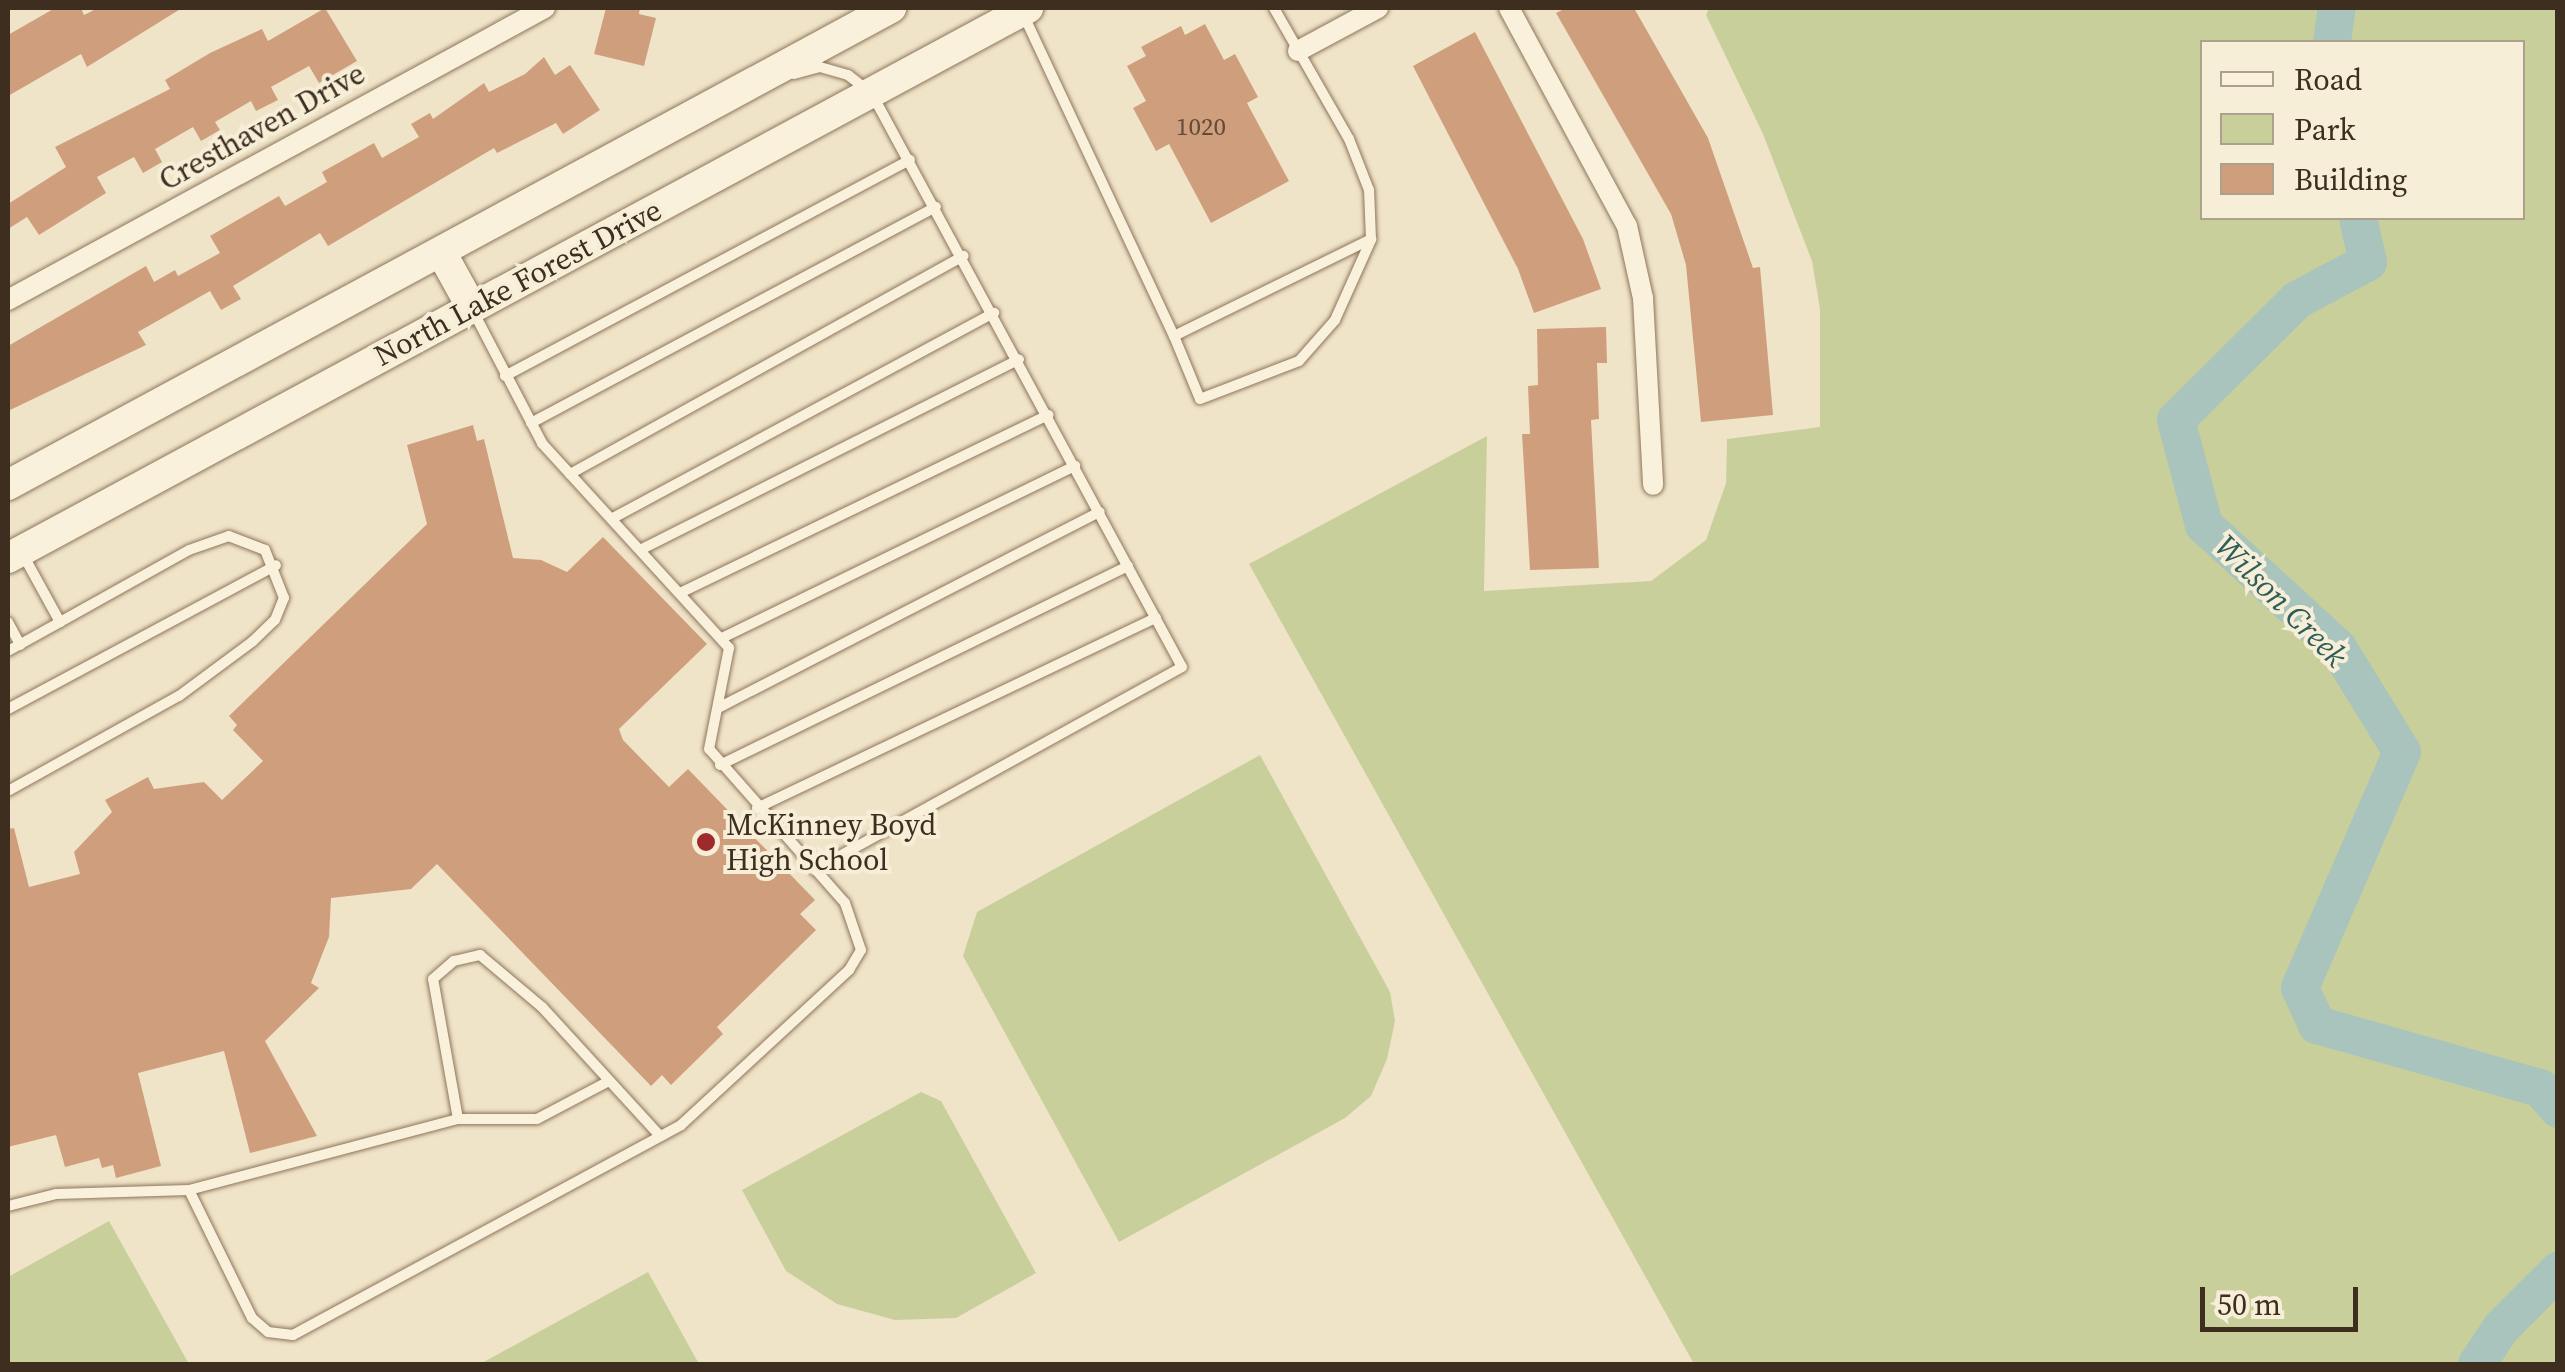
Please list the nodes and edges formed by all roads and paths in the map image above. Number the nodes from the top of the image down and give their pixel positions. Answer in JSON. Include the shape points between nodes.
{"nodes":[{"id":1,"x":545,"y":8,"type":"edge"},
{"id":2,"x":891,"y":8,"type":"edge"},
{"id":3,"x":1274,"y":8,"type":"edge"},
{"id":4,"x":1378,"y":8,"type":"edge"},
{"id":5,"x":1509,"y":8,"type":"edge"},
{"id":6,"x":1025,"y":9,"type":"edge"},
{"id":7,"x":1354,"y":13,"type":"edge"},
{"id":8,"x":1298,"y":51,"type":"junction"},
{"id":9,"x":742,"y":88,"type":"junction"},
{"id":10,"x":872,"y":94,"type":"junction"},
{"id":11,"x":910,"y":160,"type":"junction"},
{"id":12,"x":936,"y":206,"type":"junction"},
{"id":13,"x":1371,"y":239,"type":"junction"},
{"id":14,"x":440,"y":252,"type":"junction"},
{"id":15,"x":964,"y":256,"type":"junction"},
{"id":16,"x":8,"y":300,"type":"edge"},
{"id":17,"x":472,"y":308,"type":"junction"},
{"id":18,"x":994,"y":313,"type":"junction"},
{"id":19,"x":1174,"y":336,"type":"junction"},
{"id":20,"x":1018,"y":360,"type":"junction"},
{"id":21,"x":504,"y":376,"type":"junction"},
{"id":22,"x":1048,"y":415,"type":"junction"},
{"id":23,"x":531,"y":423,"type":"junction"},
{"id":24,"x":1075,"y":466,"type":"junction"},
{"id":25,"x":570,"y":474,"type":"junction"},
{"id":26,"x":1653,"y":485,"type":"dead end"},
{"id":27,"x":8,"y":486,"type":"edge"},
{"id":28,"x":1100,"y":512,"type":"junction"},
{"id":29,"x":612,"y":518,"type":"junction"},
{"id":30,"x":12,"y":546,"type":"edge"},
{"id":31,"x":642,"y":549,"type":"junction"},
{"id":32,"x":276,"y":565,"type":"junction"},
{"id":33,"x":1128,"y":566,"type":"junction"},
{"id":34,"x":682,"y":592,"type":"junction"},
{"id":35,"x":1156,"y":618,"type":"junction"},
{"id":36,"x":8,"y":622,"type":"edge"},
{"id":37,"x":60,"y":622,"type":"junction"},
{"id":38,"x":722,"y":638,"type":"junction"},
{"id":39,"x":20,"y":644,"type":"junction"},
{"id":40,"x":8,"y":651,"type":"edge"},
{"id":41,"x":718,"y":708,"type":"junction"},
{"id":42,"x":8,"y":709,"type":"edge"},
{"id":43,"x":720,"y":764,"type":"junction"},
{"id":44,"x":8,"y":791,"type":"edge"},
{"id":45,"x":756,"y":808,"type":"junction"},
{"id":46,"x":814,"y":870,"type":"junction"},
{"id":47,"x":609,"y":1081,"type":"junction"},
{"id":48,"x":458,"y":1119,"type":"junction"},
{"id":49,"x":660,"y":1136,"type":"junction"},
{"id":50,"x":189,"y":1190,"type":"junction"},
{"id":51,"x":8,"y":1206,"type":"edge"}],
"edges":[{"from":1,"to":16,"type":"street","name":"Cresthaven Drive"},
{"from":2,"to":9,"type":"main road"},
{"from":3,"to":8,"type":"lane"},
{"from":4,"to":7,"type":"street"},
{"from":5,"to":26,"type":"street","via":[[1627,226],[1643,298]]},
{"from":6,"to":10,"type":"main road","name":"North Lake Forest Drive"},
{"from":6,"to":19,"type":"lane"},
{"from":7,"to":8,"type":"street"},
{"from":8,"to":13,"type":"lane","via":[[1349,139],[1369,190]]},
{"from":9,"to":10,"type":"lane","via":[[820,67]]},
{"from":9,"to":14,"type":"main road"},
{"from":10,"to":11,"type":"lane"},
{"from":10,"to":17,"type":"main road","name":"North Lake Forest Drive"},
{"from":11,"to":12,"type":"lane"},
{"from":11,"to":21,"type":"lane"},
{"from":12,"to":15,"type":"lane"},
{"from":12,"to":23,"type":"lane"},
{"from":13,"to":19,"type":"lane"},
{"from":13,"to":19,"type":"lane","via":[[1335,320],[1298,362],[1200,399]]},
{"from":14,"to":17,"type":"main road"},
{"from":14,"to":27,"type":"main road"},
{"from":15,"to":18,"type":"lane"},
{"from":15,"to":25,"type":"lane"},
{"from":17,"to":21,"type":"lane"},
{"from":17,"to":30,"type":"main road","name":"North Lake Forest Drive"},
{"from":18,"to":20,"type":"lane"},
{"from":18,"to":29,"type":"lane"},
{"from":20,"to":22,"type":"lane"},
{"from":20,"to":31,"type":"lane"},
{"from":21,"to":23,"type":"lane"},
{"from":22,"to":24,"type":"lane"},
{"from":22,"to":34,"type":"lane"},
{"from":23,"to":25,"type":"lane"},
{"from":24,"to":28,"type":"lane"},
{"from":24,"to":38,"type":"lane"},
{"from":25,"to":29,"type":"lane"},
{"from":28,"to":33,"type":"lane"},
{"from":28,"to":41,"type":"lane"},
{"from":29,"to":31,"type":"lane"},
{"from":30,"to":37,"type":"lane"},
{"from":31,"to":34,"type":"lane"},
{"from":32,"to":37,"type":"lane","via":[[244,538],[210,540]]},
{"from":32,"to":42,"type":"lane"},
{"from":32,"to":44,"type":"lane","via":[[284,598],[275,620],[253,641],[149,717]]},
{"from":33,"to":35,"type":"lane"},
{"from":33,"to":43,"type":"lane"},
{"from":34,"to":38,"type":"lane"},
{"from":35,"to":45,"type":"lane"},
{"from":35,"to":46,"type":"lane","via":[[1182,668]]},
{"from":36,"to":39,"type":"lane"},
{"from":37,"to":39,"type":"lane"},
{"from":38,"to":41,"type":"lane","via":[[730,664]]},
{"from":39,"to":40,"type":"lane"},
{"from":41,"to":43,"type":"lane","via":[[710,749]]},
{"from":43,"to":45,"type":"lane"},
{"from":45,"to":46,"type":"lane"},
{"from":46,"to":49,"type":"lane","via":[[853,915],[861,950],[849,970],[681,1125]]},
{"from":47,"to":48,"type":"lane","via":[[537,1119]]},
{"from":47,"to":48,"type":"lane","via":[[502,967],[468,955],[437,972],[432,994]]},
{"from":47,"to":49,"type":"lane"},
{"from":48,"to":50,"type":"lane"},
{"from":49,"to":50,"type":"lane","via":[[293,1335],[268,1332],[252,1318]]},
{"from":50,"to":51,"type":"lane","via":[[56,1194]]}]}
